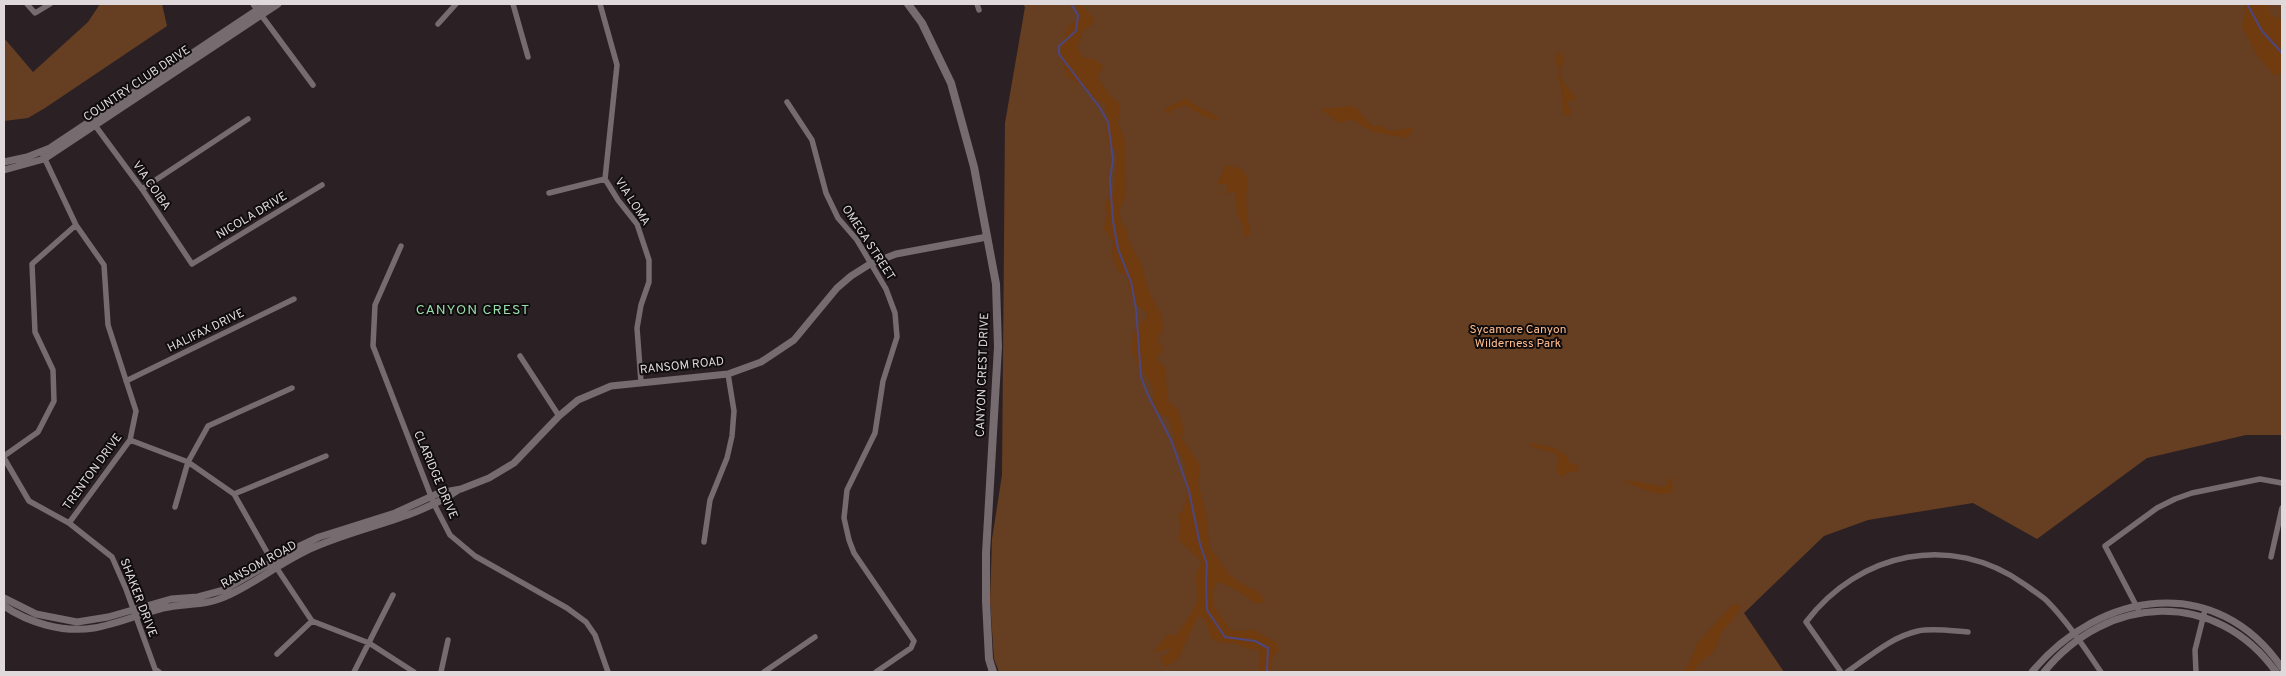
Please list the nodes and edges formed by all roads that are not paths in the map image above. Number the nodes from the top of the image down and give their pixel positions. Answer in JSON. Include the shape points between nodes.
{"nodes":[{"id":1,"x":27,"y":4,"type":"edge"},
{"id":2,"x":50,"y":4,"type":"edge"},
{"id":3,"x":266,"y":4,"type":"edge"},
{"id":4,"x":278,"y":4,"type":"edge"},
{"id":5,"x":456,"y":4,"type":"edge"},
{"id":6,"x":513,"y":4,"type":"edge"},
{"id":7,"x":600,"y":4,"type":"edge"},
{"id":8,"x":908,"y":4,"type":"edge"},
{"id":9,"x":257,"y":9,"type":"edge"},
{"id":10,"x":438,"y":24,"type":"dead end"},
{"id":11,"x":528,"y":56,"type":"dead end"},
{"id":12,"x":313,"y":85,"type":"dead end"},
{"id":13,"x":787,"y":102,"type":"dead end"},
{"id":14,"x":248,"y":119,"type":"dead end"},
{"id":15,"x":93,"y":124,"type":"junction"},
{"id":16,"x":43,"y":156,"type":"junction"},
{"id":17,"x":4,"y":162,"type":"edge"},
{"id":18,"x":4,"y":170,"type":"edge"},
{"id":19,"x":605,"y":179,"type":"junction"},
{"id":20,"x":322,"y":185,"type":"dead end"},
{"id":21,"x":142,"y":189,"type":"junction"},
{"id":22,"x":550,"y":193,"type":"dead end"},
{"id":23,"x":76,"y":225,"type":"junction"},
{"id":24,"x":986,"y":237,"type":"junction"},
{"id":25,"x":401,"y":246,"type":"dead end"},
{"id":26,"x":192,"y":264,"type":"joint"},
{"id":27,"x":870,"y":264,"type":"junction"},
{"id":28,"x":294,"y":299,"type":"dead end"},
{"id":29,"x":520,"y":356,"type":"dead end"},
{"id":30,"x":728,"y":374,"type":"junction"},
{"id":31,"x":126,"y":381,"type":"junction"},
{"id":32,"x":641,"y":382,"type":"junction"},
{"id":33,"x":292,"y":388,"type":"dead end"},
{"id":34,"x":559,"y":416,"type":"junction"},
{"id":35,"x":130,"y":440,"type":"junction"},
{"id":36,"x":326,"y":456,"type":"dead end"},
{"id":37,"x":4,"y":457,"type":"edge"},
{"id":38,"x":188,"y":462,"type":"junction"},
{"id":39,"x":2282,"y":483,"type":"edge"},
{"id":40,"x":234,"y":494,"type":"junction"},
{"id":41,"x":432,"y":500,"type":"junction"},
{"id":42,"x":175,"y":507,"type":"dead end"},
{"id":43,"x":2282,"y":508,"type":"edge"},
{"id":44,"x":68,"y":523,"type":"junction"},
{"id":45,"x":704,"y":542,"type":"dead end"},
{"id":46,"x":2271,"y":557,"type":"dead end"},
{"id":47,"x":272,"y":561,"type":"junction"},
{"id":48,"x":277,"y":568,"type":"junction"},
{"id":49,"x":393,"y":595,"type":"dead end"},
{"id":50,"x":4,"y":598,"type":"edge"},
{"id":51,"x":4,"y":606,"type":"edge"},
{"id":52,"x":2138,"y":610,"type":"junction"},
{"id":53,"x":134,"y":613,"type":"junction"},
{"id":54,"x":2204,"y":613,"type":"junction"},
{"id":55,"x":312,"y":621,"type":"junction"},
{"id":56,"x":1968,"y":632,"type":"dead end"},
{"id":57,"x":2074,"y":633,"type":"junction"},
{"id":58,"x":815,"y":637,"type":"dead end"},
{"id":59,"x":448,"y":640,"type":"dead end"},
{"id":60,"x":2080,"y":640,"type":"junction"},
{"id":61,"x":369,"y":643,"type":"junction"},
{"id":62,"x":277,"y":654,"type":"dead end"},
{"id":63,"x":2282,"y":668,"type":"edge"},
{"id":64,"x":159,"y":672,"type":"edge"},
{"id":65,"x":354,"y":672,"type":"edge"},
{"id":66,"x":414,"y":672,"type":"edge"},
{"id":67,"x":441,"y":672,"type":"edge"},
{"id":68,"x":608,"y":672,"type":"edge"},
{"id":69,"x":764,"y":672,"type":"edge"},
{"id":70,"x":876,"y":672,"type":"edge"},
{"id":71,"x":993,"y":672,"type":"edge"},
{"id":72,"x":1841,"y":672,"type":"edge"},
{"id":73,"x":1847,"y":672,"type":"edge"},
{"id":74,"x":2032,"y":672,"type":"edge"},
{"id":75,"x":2044,"y":672,"type":"edge"},
{"id":76,"x":2100,"y":672,"type":"edge"},
{"id":77,"x":2196,"y":672,"type":"edge"},
{"id":78,"x":2276,"y":672,"type":"edge"}],
"edges":[{"from":1,"to":2,"type":"street","via":[[34,13]]},
{"from":3,"to":9,"type":"street","name":"COUNTRY CLUB DRIVE"},
{"from":4,"to":9,"type":"street","name":"COUNTRY CLUB DRIVE"},
{"from":5,"to":10,"type":"street"},
{"from":6,"to":11,"type":"street"},
{"from":7,"to":19,"type":"street","name":"VIA LOMA","via":[[617,65]]},
{"from":8,"to":24,"type":"main road","name":"CANYON CREST DRIVE","via":[[922,23],[951,83],[974,167]]},
{"from":9,"to":12,"type":"street"},
{"from":9,"to":15,"type":"street","name":"COUNTRY CLUB DRIVE"},
{"from":13,"to":27,"type":"street","name":"OMEGA STREET","via":[[812,140],[826,193],[838,218],[857,240]]},
{"from":14,"to":21,"type":"street"},
{"from":15,"to":16,"type":"street","name":"COUNTRY CLUB DRIVE"},
{"from":15,"to":21,"type":"street","name":"VIA COIBA"},
{"from":16,"to":17,"type":"street","name":"COUNTRY CLUB DRIVE"},
{"from":16,"to":18,"type":"street","name":"COUNTRY CLUB DRIVE"},
{"from":16,"to":23,"type":"street","name":"TRENTON DRIVE"},
{"from":19,"to":22,"type":"street"},
{"from":19,"to":32,"type":"street","name":"VIA LOMA","via":[[637,224],[648,252],[649,282],[637,328]]},
{"from":20,"to":26,"type":"street","name":"NICOLA DRIVE"},
{"from":21,"to":26,"type":"street","name":"VIA COIBA"},
{"from":23,"to":31,"type":"street","name":"TRENTON DRIVE","via":[[104,265],[108,325]]},
{"from":23,"to":37,"type":"street","via":[[32,264],[35,332],[53,370],[54,401],[38,432]]},
{"from":24,"to":27,"type":"street","name":"RANSOM ROAD","via":[[896,254]]},
{"from":24,"to":71,"type":"main road","name":"CANYON CREST DRIVE","via":[[996,284],[998,347],[986,553],[986,611]]},
{"from":25,"to":41,"type":"street","name":"CLARIDGE DRIVE","via":[[375,305],[373,346]]},
{"from":27,"to":30,"type":"street","name":"RANSOM ROAD","via":[[842,284],[788,345],[761,362]]},
{"from":27,"to":70,"type":"street","name":"OMEGA STREET","via":[[893,306],[897,337],[883,381],[873,437],[847,490],[845,523],[854,553],[914,644]]},
{"from":28,"to":31,"type":"street","name":"HALIFAX DRIVE"},
{"from":29,"to":34,"type":"street"},
{"from":30,"to":32,"type":"street","name":"RANSOM ROAD"},
{"from":30,"to":45,"type":"street","via":[[734,411],[733,429],[727,458],[710,500]]},
{"from":31,"to":35,"type":"street","name":"TRENTON DRIVE","via":[[136,411]]},
{"from":32,"to":34,"type":"street","name":"RANSOM ROAD","via":[[611,386],[578,400]]},
{"from":33,"to":38,"type":"street","via":[[208,426]]},
{"from":34,"to":41,"type":"street","name":"RANSOM ROAD","via":[[514,463],[442,501]]},
{"from":35,"to":38,"type":"street"},
{"from":35,"to":44,"type":"street","name":"TRENTON DRIVE"},
{"from":36,"to":40,"type":"street"},
{"from":37,"to":44,"type":"street","name":"SHAKER DRIVE","via":[[29,501]]},
{"from":38,"to":40,"type":"street"},
{"from":38,"to":42,"type":"street"},
{"from":39,"to":52,"type":"street","via":[[2260,479],[2184,496],[2158,508],[2105,546]]},
{"from":40,"to":47,"type":"street"},
{"from":41,"to":47,"type":"street","name":"RANSOM ROAD","via":[[319,537]]},
{"from":41,"to":48,"type":"street","name":"RANSOM ROAD","via":[[395,521],[321,544]]},
{"from":41,"to":68,"type":"street","name":"CLARIDGE DRIVE","via":[[450,535],[475,556],[586,622],[595,635]]},
{"from":43,"to":46,"type":"street"},
{"from":44,"to":53,"type":"street","name":"SHAKER DRIVE","via":[[112,557]]},
{"from":47,"to":48,"type":"street"},
{"from":47,"to":53,"type":"street","name":"RANSOM ROAD","via":[[224,590],[198,597],[171,599]]},
{"from":48,"to":53,"type":"street","name":"RANSOM ROAD","via":[[228,596],[210,602]]},
{"from":48,"to":55,"type":"street"},
{"from":49,"to":61,"type":"street"},
{"from":50,"to":53,"type":"street","name":"RANSOM ROAD","via":[[30,612],[64,621],[92,621]]},
{"from":51,"to":53,"type":"street","name":"RANSOM ROAD","via":[[33,621],[62,629],[94,628]]},
{"from":52,"to":54,"type":"street","via":[[2149,603],[2174,602]]},
{"from":52,"to":57,"type":"street","via":[[2106,615]]},
{"from":52,"to":60,"type":"street"},
{"from":53,"to":64,"type":"street","name":"SHAKER DRIVE","via":[[155,669]]},
{"from":54,"to":63,"type":"street","via":[[2223,615],[2244,626],[2264,644]]},
{"from":54,"to":77,"type":"street","via":[[2195,650]]},
{"from":54,"to":78,"type":"street","via":[[2238,633]]},
{"from":55,"to":61,"type":"street"},
{"from":55,"to":62,"type":"street"},
{"from":56,"to":73,"type":"street","via":[[1933,630],[1903,636]]},
{"from":57,"to":60,"type":"street"},
{"from":57,"to":72,"type":"street","via":[[2045,599],[2008,572],[1963,557],[1933,554],[1902,558],[1870,568],[1840,586],[1821,602],[1806,622]]},
{"from":57,"to":74,"type":"street"},
{"from":58,"to":69,"type":"street"},
{"from":59,"to":67,"type":"street"},
{"from":60,"to":75,"type":"street"},
{"from":60,"to":76,"type":"street"},
{"from":61,"to":65,"type":"street"},
{"from":61,"to":66,"type":"street"}]}
